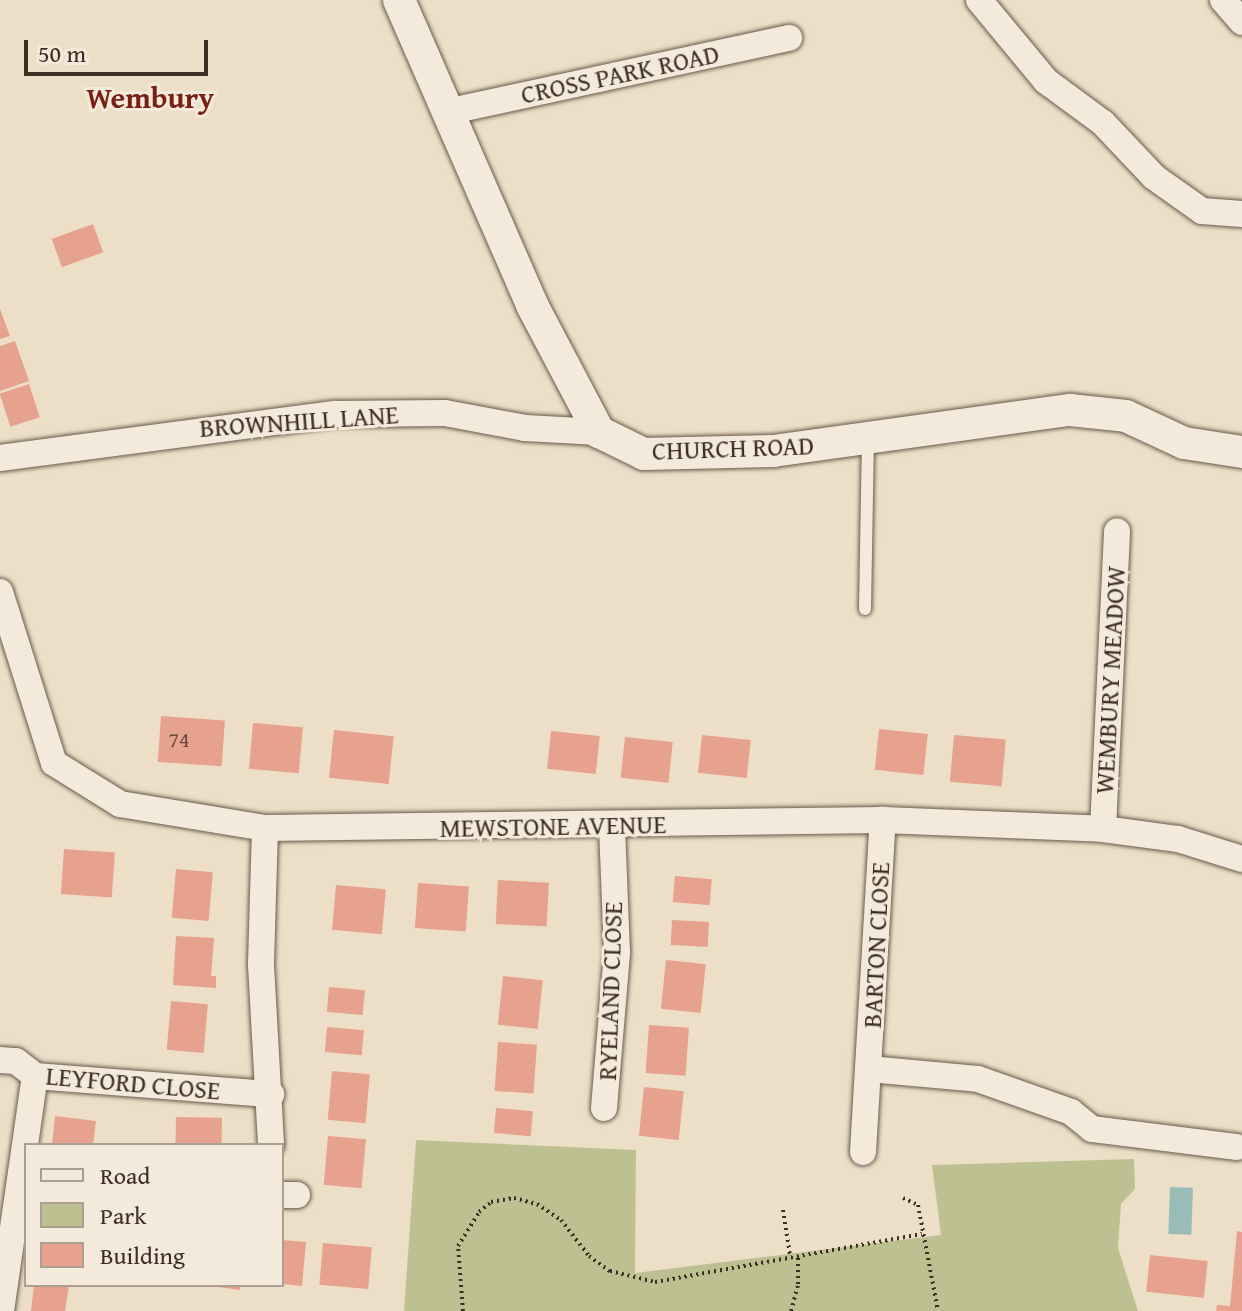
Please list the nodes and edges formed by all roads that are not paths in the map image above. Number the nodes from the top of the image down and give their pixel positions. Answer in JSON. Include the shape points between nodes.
{"nodes":[{"id":1,"x":399,"y":0,"type":"edge"},
{"id":2,"x":979,"y":0,"type":"edge"},
{"id":3,"x":1223,"y":0,"type":"edge"},
{"id":4,"x":1242,"y":22,"type":"edge"},
{"id":5,"x":789,"y":38,"type":"dead end"},
{"id":6,"x":451,"y":111,"type":"junction"},
{"id":7,"x":1242,"y":214,"type":"edge"},
{"id":8,"x":599,"y":432,"type":"junction"},
{"id":9,"x":868,"y":439,"type":"junction"},
{"id":10,"x":1242,"y":452,"type":"edge"},
{"id":11,"x":0,"y":458,"type":"edge"},
{"id":12,"x":1117,"y":531,"type":"dead end"},
{"id":13,"x":0,"y":592,"type":"edge"},
{"id":14,"x":865,"y":609,"type":"dead end"},
{"id":15,"x":883,"y":820,"type":"junction"},
{"id":16,"x":612,"y":827,"type":"junction"},
{"id":17,"x":265,"y":828,"type":"junction"},
{"id":18,"x":1103,"y":829,"type":"junction"},
{"id":19,"x":1242,"y":859,"type":"edge"},
{"id":20,"x":0,"y":1060,"type":"edge"},
{"id":21,"x":869,"y":1069,"type":"junction"},
{"id":22,"x":35,"y":1076,"type":"junction"},
{"id":23,"x":271,"y":1094,"type":"junction"},
{"id":24,"x":604,"y":1108,"type":"dead end"},
{"id":25,"x":271,"y":1143,"type":"edge"},
{"id":26,"x":1237,"y":1147,"type":"dead end"},
{"id":27,"x":863,"y":1152,"type":"dead end"},
{"id":28,"x":7,"y":1221,"type":"edge"},
{"id":29,"x":1,"y":1311,"type":"edge"}],
"edges":[{"from":1,"to":6,"type":"street"},
{"from":2,"to":7,"type":"street","via":[[1046,81],[1103,123],[1154,177],[1202,211]]},
{"from":3,"to":4,"type":"street"},
{"from":5,"to":6,"type":"street","name":"CROSS PARK ROAD"},
{"from":6,"to":8,"type":"street","via":[[532,305]]},
{"from":8,"to":9,"type":"street","name":"CHURCH ROAD","via":[[644,454],[773,451]]},
{"from":8,"to":11,"type":"street","name":"BROWNHILL LANE","via":[[525,428],[445,413],[336,414]]},
{"from":9,"to":10,"type":"street","name":"CHURCH ROAD","via":[[1070,410],[1126,416],[1184,443]]},
{"from":9,"to":14,"type":"lane"},
{"from":12,"to":18,"type":"street","name":"WEMBURY MEADOW"},
{"from":13,"to":17,"type":"street","name":"MEWSTONE AVENUE","via":[[54,763],[120,804]]},
{"from":15,"to":16,"type":"street","name":"MEWSTONE AVENUE"},
{"from":15,"to":18,"type":"street","name":"MEWSTONE AVENUE"},
{"from":15,"to":21,"type":"street","name":"BARTON CLOSE"},
{"from":16,"to":17,"type":"street","name":"MEWSTONE AVENUE"},
{"from":16,"to":24,"type":"street","name":"RYELAND CLOSE","via":[[617,952]]},
{"from":17,"to":23,"type":"street","via":[[261,965]]},
{"from":18,"to":19,"type":"street","name":"MEWSTONE AVENUE","via":[[1178,839]]},
{"from":20,"to":22,"type":"street","name":"LEYFORD CLOSE","via":[[16,1061]]},
{"from":21,"to":26,"type":"street","via":[[978,1079],[1071,1112],[1092,1129]]},
{"from":21,"to":27,"type":"street","name":"BARTON CLOSE"},
{"from":22,"to":23,"type":"street","name":"LEYFORD CLOSE"},
{"from":22,"to":28,"type":"street"},
{"from":23,"to":25,"type":"street"},
{"from":28,"to":29,"type":"street"}]}
